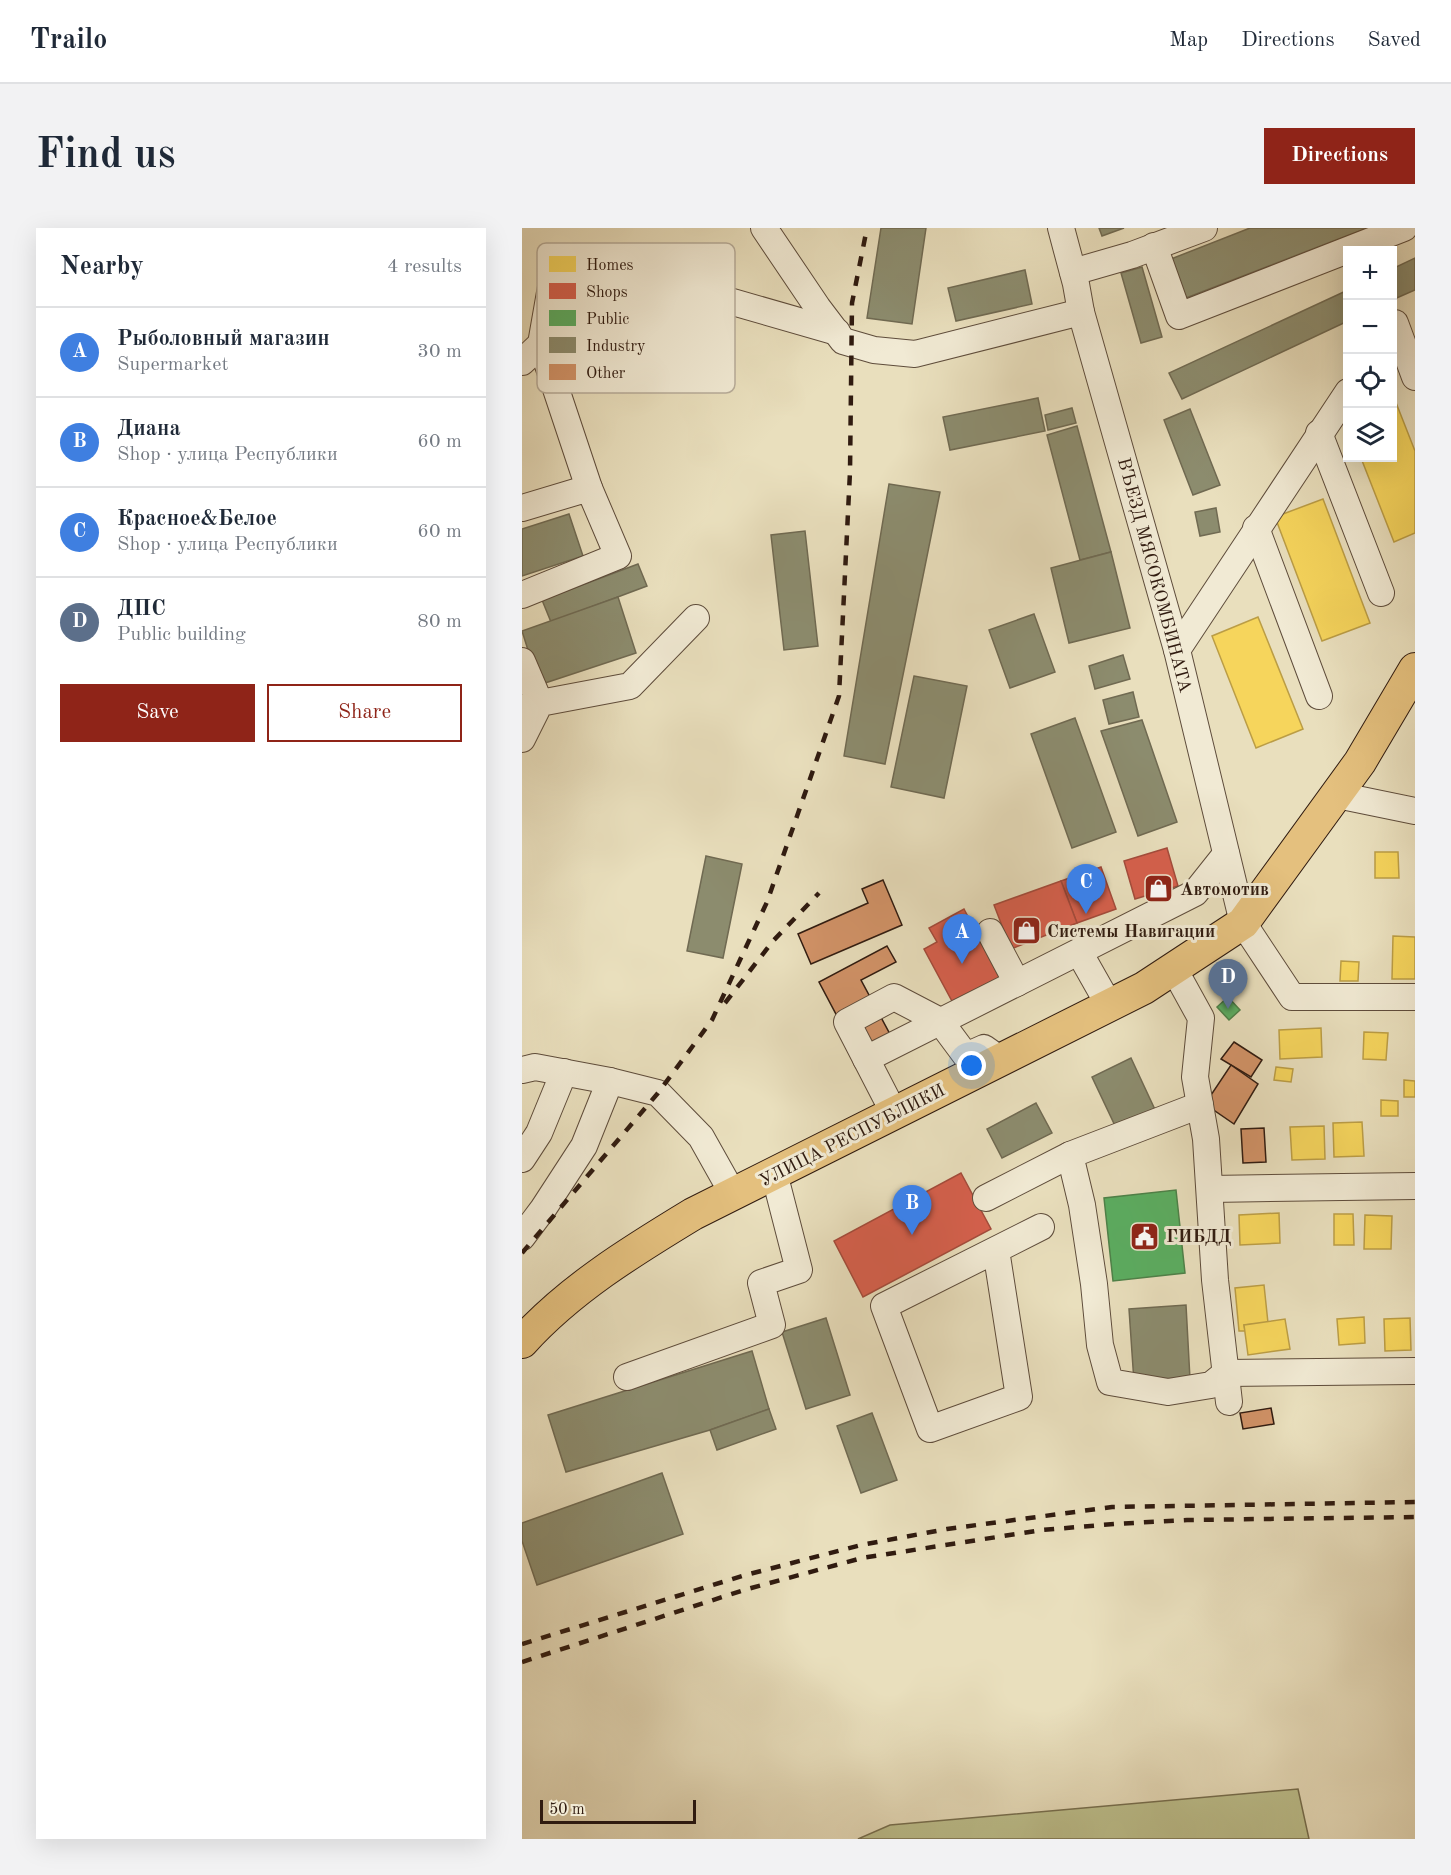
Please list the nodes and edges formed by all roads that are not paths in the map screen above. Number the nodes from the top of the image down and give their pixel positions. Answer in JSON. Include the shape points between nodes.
{"nodes":[{"id":1,"x":764,"y":228,"type":"edge"},
{"id":2,"x":1061,"y":228,"type":"edge"},
{"id":3,"x":1204,"y":228,"type":"edge"},
{"id":4,"x":1404,"y":228,"type":"edge"},
{"id":5,"x":1155,"y":246,"type":"junction"},
{"id":6,"x":1073,"y":272,"type":"junction"},
{"id":7,"x":735,"y":303,"type":"edge"},
{"id":8,"x":1081,"y":312,"type":"junction"},
{"id":9,"x":1397,"y":328,"type":"edge"},
{"id":10,"x":837,"y":332,"type":"junction"},
{"id":11,"x":537,"y":348,"type":"edge"},
{"id":12,"x":522,"y":362,"type":"edge"},
{"id":13,"x":1415,"y":377,"type":"edge"},
{"id":14,"x":557,"y":393,"type":"edge"},
{"id":15,"x":1343,"y":398,"type":"edge"},
{"id":16,"x":1319,"y":434,"type":"junction"},
{"id":17,"x":589,"y":488,"type":"junction"},
{"id":18,"x":522,"y":508,"type":"edge"},
{"id":19,"x":1256,"y":528,"type":"junction"},
{"id":20,"x":1381,"y":593,"type":"dead end"},
{"id":21,"x":522,"y":595,"type":"edge"},
{"id":22,"x":696,"y":618,"type":"dead end"},
{"id":23,"x":1177,"y":650,"type":"junction"},
{"id":24,"x":522,"y":662,"type":"edge"},
{"id":25,"x":1415,"y":669,"type":"edge"},
{"id":26,"x":1319,"y":696,"type":"dead end"},
{"id":27,"x":531,"y":706,"type":"edge"},
{"id":28,"x":522,"y":739,"type":"edge"},
{"id":29,"x":1337,"y":795,"type":"junction"},
{"id":30,"x":1415,"y":811,"type":"edge"},
{"id":31,"x":1226,"y":854,"type":"junction"},
{"id":32,"x":1243,"y":923,"type":"junction"},
{"id":33,"x":990,"y":932,"type":"dead end"},
{"id":34,"x":1079,"y":952,"type":"junction"},
{"id":35,"x":1174,"y":969,"type":"junction"},
{"id":36,"x":1017,"y":983,"type":"junction"},
{"id":37,"x":1415,"y":997,"type":"edge"},
{"id":38,"x":1109,"y":1005,"type":"junction"},
{"id":39,"x":940,"y":1021,"type":"junction"},
{"id":40,"x":866,"y":1059,"type":"junction"},
{"id":41,"x":1001,"y":1060,"type":"junction"},
{"id":42,"x":528,"y":1068,"type":"edge"},
{"id":43,"x":564,"y":1072,"type":"junction"},
{"id":44,"x":610,"y":1081,"type":"junction"},
{"id":45,"x":1200,"y":1105,"type":"junction"},
{"id":46,"x":894,"y":1113,"type":"junction"},
{"id":47,"x":1070,"y":1155,"type":"junction"},
{"id":48,"x":522,"y":1160,"type":"edge"},
{"id":49,"x":774,"y":1173,"type":"junction"},
{"id":50,"x":1415,"y":1186,"type":"edge"},
{"id":51,"x":1210,"y":1189,"type":"junction"},
{"id":52,"x":733,"y":1194,"type":"junction"},
{"id":53,"x":986,"y":1198,"type":"dead end"},
{"id":54,"x":1041,"y":1227,"type":"dead end"},
{"id":55,"x":522,"y":1237,"type":"edge"},
{"id":56,"x":996,"y":1250,"type":"junction"},
{"id":57,"x":522,"y":1342,"type":"edge"},
{"id":58,"x":1415,"y":1371,"type":"edge"},
{"id":59,"x":1226,"y":1373,"type":"junction"},
{"id":60,"x":627,"y":1377,"type":"dead end"},
{"id":61,"x":1229,"y":1402,"type":"dead end"}],
"edges":[{"from":1,"to":10,"type":"street"},
{"from":2,"to":6,"type":"street","name":"ВЪЕЗД МЯСОКОМБИНАТА"},
{"from":3,"to":5,"type":"street"},
{"from":4,"to":5,"type":"street","via":[[1179,316]]},
{"from":5,"to":6,"type":"street"},
{"from":6,"to":8,"type":"street","name":"ВЪЕЗД МЯСОКОМБИНАТА"},
{"from":7,"to":10,"type":"street"},
{"from":8,"to":10,"type":"street","via":[[915,354],[874,350],[843,341]]},
{"from":8,"to":23,"type":"street","name":"ВЪЕЗД МЯСОКОМБИНАТА"},
{"from":9,"to":13,"type":"street"},
{"from":11,"to":12,"type":"street"},
{"from":14,"to":17,"type":"street"},
{"from":15,"to":16,"type":"street"},
{"from":16,"to":19,"type":"street"},
{"from":16,"to":20,"type":"street"},
{"from":17,"to":18,"type":"street"},
{"from":17,"to":21,"type":"street","via":[[618,556]]},
{"from":19,"to":23,"type":"street"},
{"from":19,"to":26,"type":"street"},
{"from":22,"to":27,"type":"street","via":[[630,686]]},
{"from":23,"to":31,"type":"street","name":"ВЪЕЗД МЯСОКОМБИНАТА"},
{"from":24,"to":27,"type":"street"},
{"from":25,"to":29,"type":"main road","name":"УЛИЦА РЕСПУБЛИКИ"},
{"from":27,"to":28,"type":"street"},
{"from":29,"to":30,"type":"street"},
{"from":29,"to":32,"type":"main road","name":"УЛИЦА РЕСПУБЛИКИ"},
{"from":31,"to":32,"type":"street","name":"ВЪЕЗД МЯСОКОМБИНАТА"},
{"from":31,"to":34,"type":"street","via":[[1195,893]]},
{"from":32,"to":35,"type":"main road","name":"УЛИЦА РЕСПУБЛИКИ"},
{"from":32,"to":37,"type":"street","name":"ВЪЕЗД МЯСОКОМБИНАТА","via":[[1292,997]]},
{"from":33,"to":36,"type":"street"},
{"from":34,"to":36,"type":"street"},
{"from":34,"to":38,"type":"street"},
{"from":35,"to":38,"type":"main road","name":"УЛИЦА РЕСПУБЛИКИ"},
{"from":35,"to":45,"type":"street","via":[[1201,1018],[1195,1077]]},
{"from":36,"to":39,"type":"street"},
{"from":38,"to":41,"type":"main road","name":"УЛИЦА РЕСПУБЛИКИ"},
{"from":39,"to":40,"type":"street"},
{"from":39,"to":40,"type":"street","via":[[894,997],[847,1022]]},
{"from":39,"to":41,"type":"street","via":[[966,1056],[984,1048]]},
{"from":40,"to":46,"type":"street"},
{"from":41,"to":46,"type":"main road","name":"УЛИЦА РЕСПУБЛИКИ"},
{"from":42,"to":43,"type":"street"},
{"from":43,"to":44,"type":"street"},
{"from":43,"to":48,"type":"street","via":[[539,1133]]},
{"from":44,"to":52,"type":"street","via":[[658,1093],[701,1137]]},
{"from":44,"to":55,"type":"street","via":[[584,1146]]},
{"from":45,"to":47,"type":"street"},
{"from":45,"to":51,"type":"street"},
{"from":46,"to":49,"type":"main road","name":"УЛИЦА РЕСПУБЛИКИ"},
{"from":47,"to":53,"type":"street"},
{"from":47,"to":59,"type":"street","via":[[1094,1284],[1100,1345],[1110,1382],[1168,1392],[1211,1385]]},
{"from":49,"to":52,"type":"main road","name":"УЛИЦА РЕСПУБЛИКИ"},
{"from":49,"to":60,"type":"street","via":[[799,1270],[761,1283],[772,1325]]},
{"from":50,"to":51,"type":"street"},
{"from":51,"to":59,"type":"street"},
{"from":52,"to":57,"type":"main road","name":"УЛИЦА РЕСПУБЛИКИ","via":[[632,1251],[576,1292]]},
{"from":54,"to":56,"type":"street"},
{"from":56,"to":56,"type":"street","via":[[884,1306],[930,1429],[1019,1396]]},
{"from":58,"to":59,"type":"street"},
{"from":59,"to":61,"type":"street"}]}
